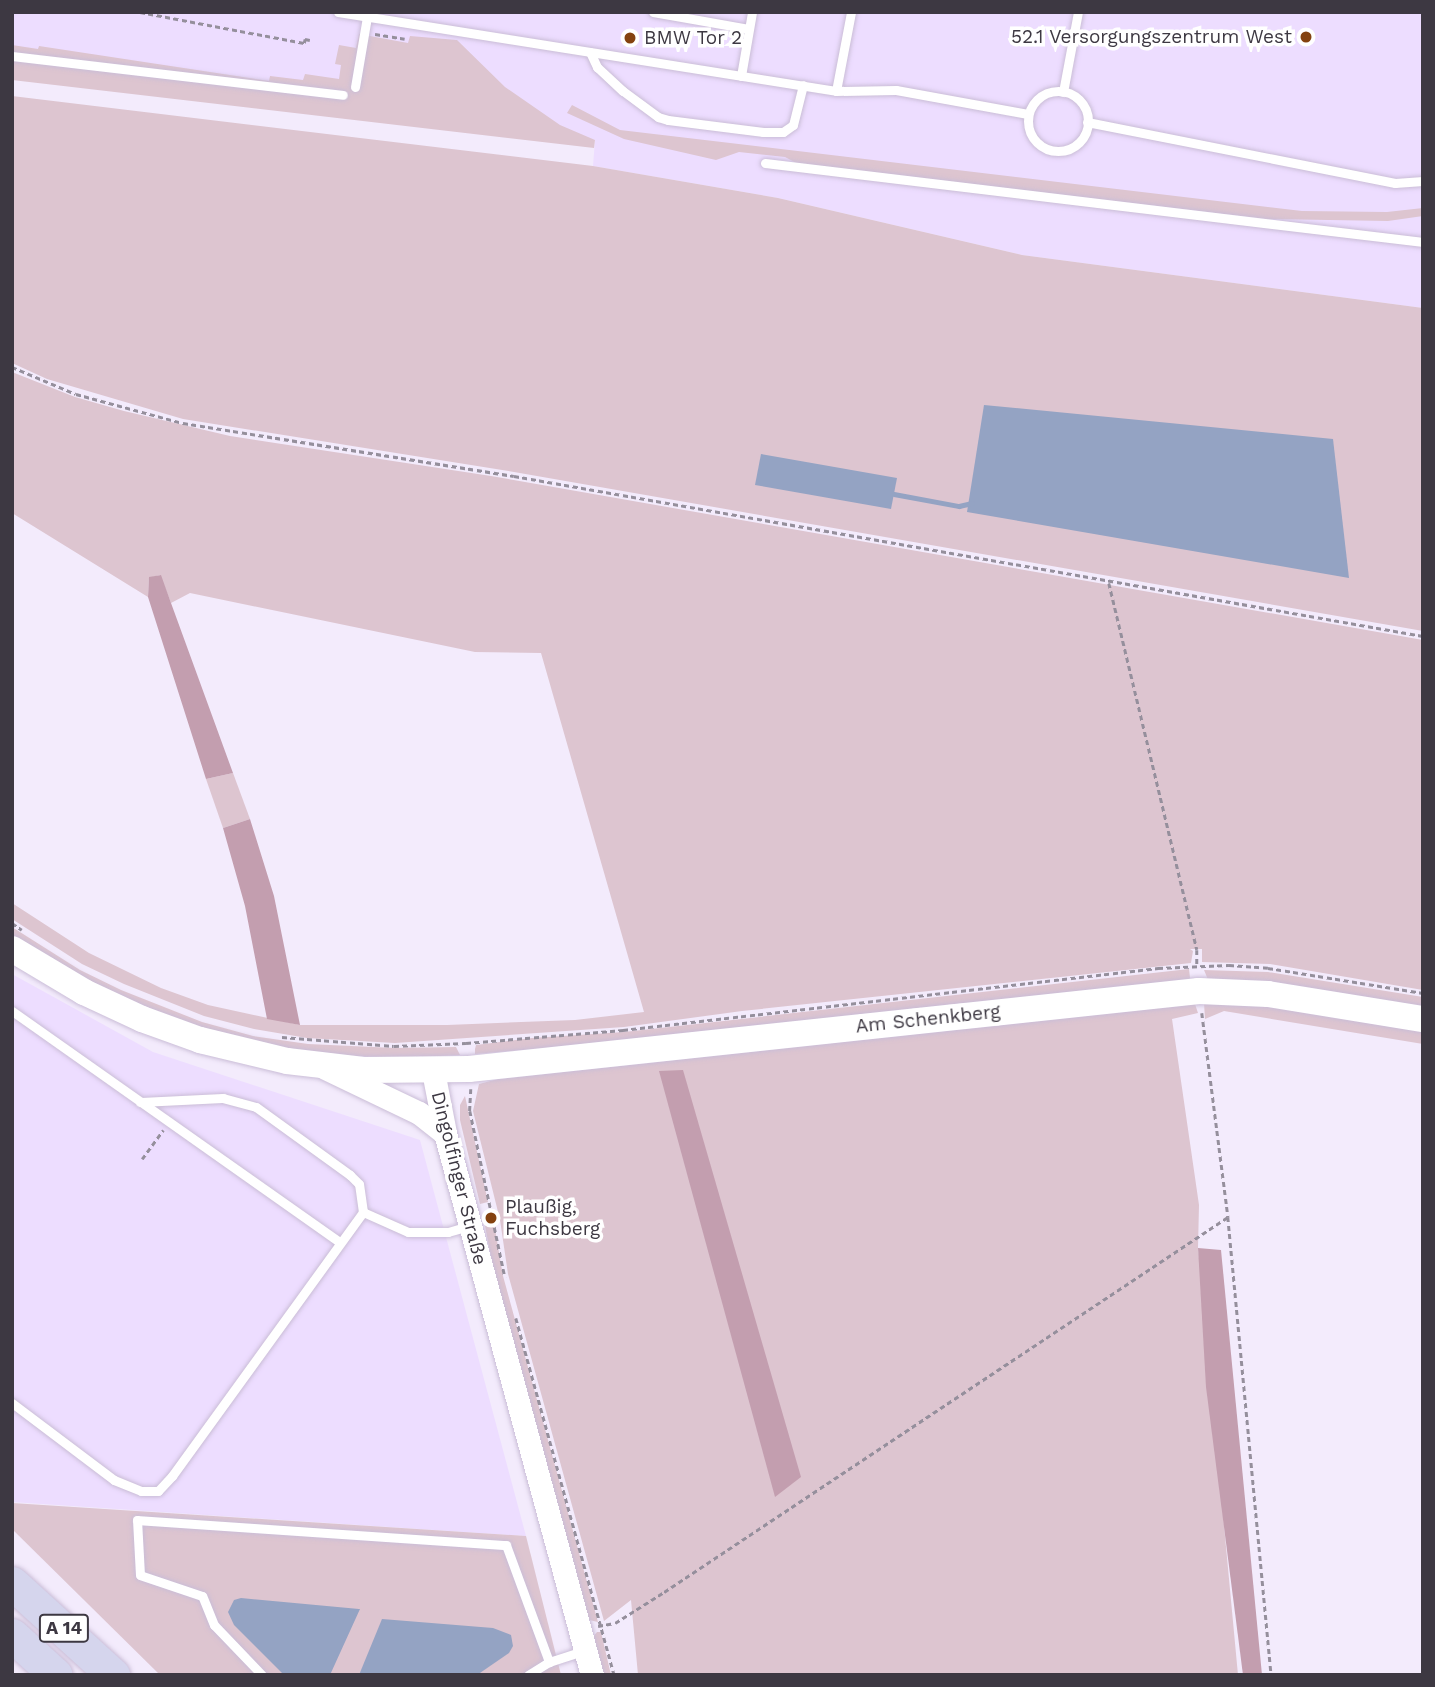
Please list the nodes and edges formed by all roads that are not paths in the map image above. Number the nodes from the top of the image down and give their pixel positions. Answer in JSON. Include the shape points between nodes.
{"nodes":[{"id":1,"x":338,"y":12,"type":"edge"},
{"id":2,"x":653,"y":12,"type":"edge"},
{"id":3,"x":752,"y":12,"type":"edge"},
{"id":4,"x":851,"y":12,"type":"edge"},
{"id":5,"x":1078,"y":12,"type":"edge"},
{"id":6,"x":367,"y":17,"type":"junction"},
{"id":7,"x":749,"y":29,"type":"junction"},
{"id":8,"x":590,"y":52,"type":"junction"},
{"id":9,"x":12,"y":56,"type":"edge"},
{"id":10,"x":741,"y":76,"type":"junction"},
{"id":11,"x":803,"y":85,"type":"junction"},
{"id":12,"x":355,"y":87,"type":"dead end"},
{"id":13,"x":836,"y":91,"type":"junction"},
{"id":14,"x":1063,"y":92,"type":"junction"},
{"id":15,"x":343,"y":95,"type":"dead end"},
{"id":16,"x":1028,"y":114,"type":"junction"},
{"id":17,"x":1087,"y":122,"type":"junction"},
{"id":18,"x":765,"y":163,"type":"dead end"},
{"id":19,"x":1423,"y":181,"type":"edge"},
{"id":20,"x":1423,"y":242,"type":"edge"},
{"id":21,"x":20,"y":942,"type":"edge"},
{"id":22,"x":12,"y":1011,"type":"edge"},
{"id":23,"x":1423,"y":1019,"type":"edge"},
{"id":24,"x":321,"y":1066,"type":"junction"},
{"id":25,"x":433,"y":1071,"type":"junction"},
{"id":26,"x":140,"y":1102,"type":"junction"},
{"id":27,"x":445,"y":1133,"type":"junction"},
{"id":28,"x":363,"y":1212,"type":"junction"},
{"id":29,"x":471,"y":1226,"type":"junction"},
{"id":30,"x":340,"y":1242,"type":"junction"},
{"id":31,"x":12,"y":1403,"type":"edge"},
{"id":32,"x":12,"y":1583,"type":"edge"},
{"id":33,"x":12,"y":1634,"type":"edge"},
{"id":34,"x":590,"y":1635,"type":"junction"},
{"id":35,"x":548,"y":1662,"type":"junction"},
{"id":36,"x":56,"y":1675,"type":"edge"},
{"id":37,"x":113,"y":1675,"type":"edge"},
{"id":38,"x":262,"y":1675,"type":"edge"},
{"id":39,"x":528,"y":1675,"type":"edge"},
{"id":40,"x":592,"y":1675,"type":"edge"}],
"edges":[{"from":1,"to":6,"type":"lane"},
{"from":2,"to":7,"type":"lane"},
{"from":3,"to":7,"type":"lane"},
{"from":4,"to":13,"type":"lane"},
{"from":5,"to":14,"type":"lane"},
{"from":6,"to":8,"type":"lane"},
{"from":6,"to":12,"type":"lane"},
{"from":7,"to":10,"type":"lane"},
{"from":8,"to":10,"type":"lane"},
{"from":8,"to":11,"type":"lane","via":[[597,67],[623,91],[667,120],[783,132],[793,125]]},
{"from":9,"to":15,"type":"lane"},
{"from":10,"to":11,"type":"lane"},
{"from":11,"to":13,"type":"lane"},
{"from":13,"to":16,"type":"lane","via":[[896,90]]},
{"from":14,"to":16,"type":"lane","via":[[1040,96]]},
{"from":14,"to":17,"type":"lane","via":[[1078,99]]},
{"from":16,"to":17,"type":"lane","via":[[1033,138],[1056,152],[1082,140]]},
{"from":17,"to":19,"type":"lane","via":[[1395,183]]},
{"from":18,"to":20,"type":"lane"},
{"from":21,"to":24,"type":"main road","name":"Dingolfinger Straße","via":[[84,992],[142,1019],[247,1053]]},
{"from":22,"to":26,"type":"lane"},
{"from":23,"to":25,"type":"main road","name":"Am Schenkberg","via":[[1198,979]]},
{"from":24,"to":25,"type":"main road","name":"Dingolfinger Straße"},
{"from":24,"to":27,"type":"street","via":[[419,1113]]},
{"from":25,"to":27,"type":"street","name":"Dingolfinger Straße"},
{"from":26,"to":28,"type":"lane","via":[[223,1098],[256,1107],[350,1175],[359,1184]]},
{"from":26,"to":30,"type":"lane"},
{"from":27,"to":29,"type":"street","name":"Dingolfinger Straße"},
{"from":28,"to":29,"type":"lane","via":[[408,1233]]},
{"from":28,"to":30,"type":"lane"},
{"from":29,"to":34,"type":"street","name":"Dingolfinger Straße"},
{"from":30,"to":31,"type":"lane","via":[[158,1491],[142,1491],[114,1480]]},
{"from":32,"to":37,"type":"highway","number":"A 14"},
{"from":33,"to":36,"type":"highway","number":"A 14"},
{"from":34,"to":35,"type":"lane"},
{"from":34,"to":40,"type":"street","name":"Dingolfinger Straße"},
{"from":35,"to":38,"type":"lane","via":[[506,1545],[137,1520],[141,1575],[202,1596],[214,1625]]},
{"from":35,"to":39,"type":"lane"}]}
